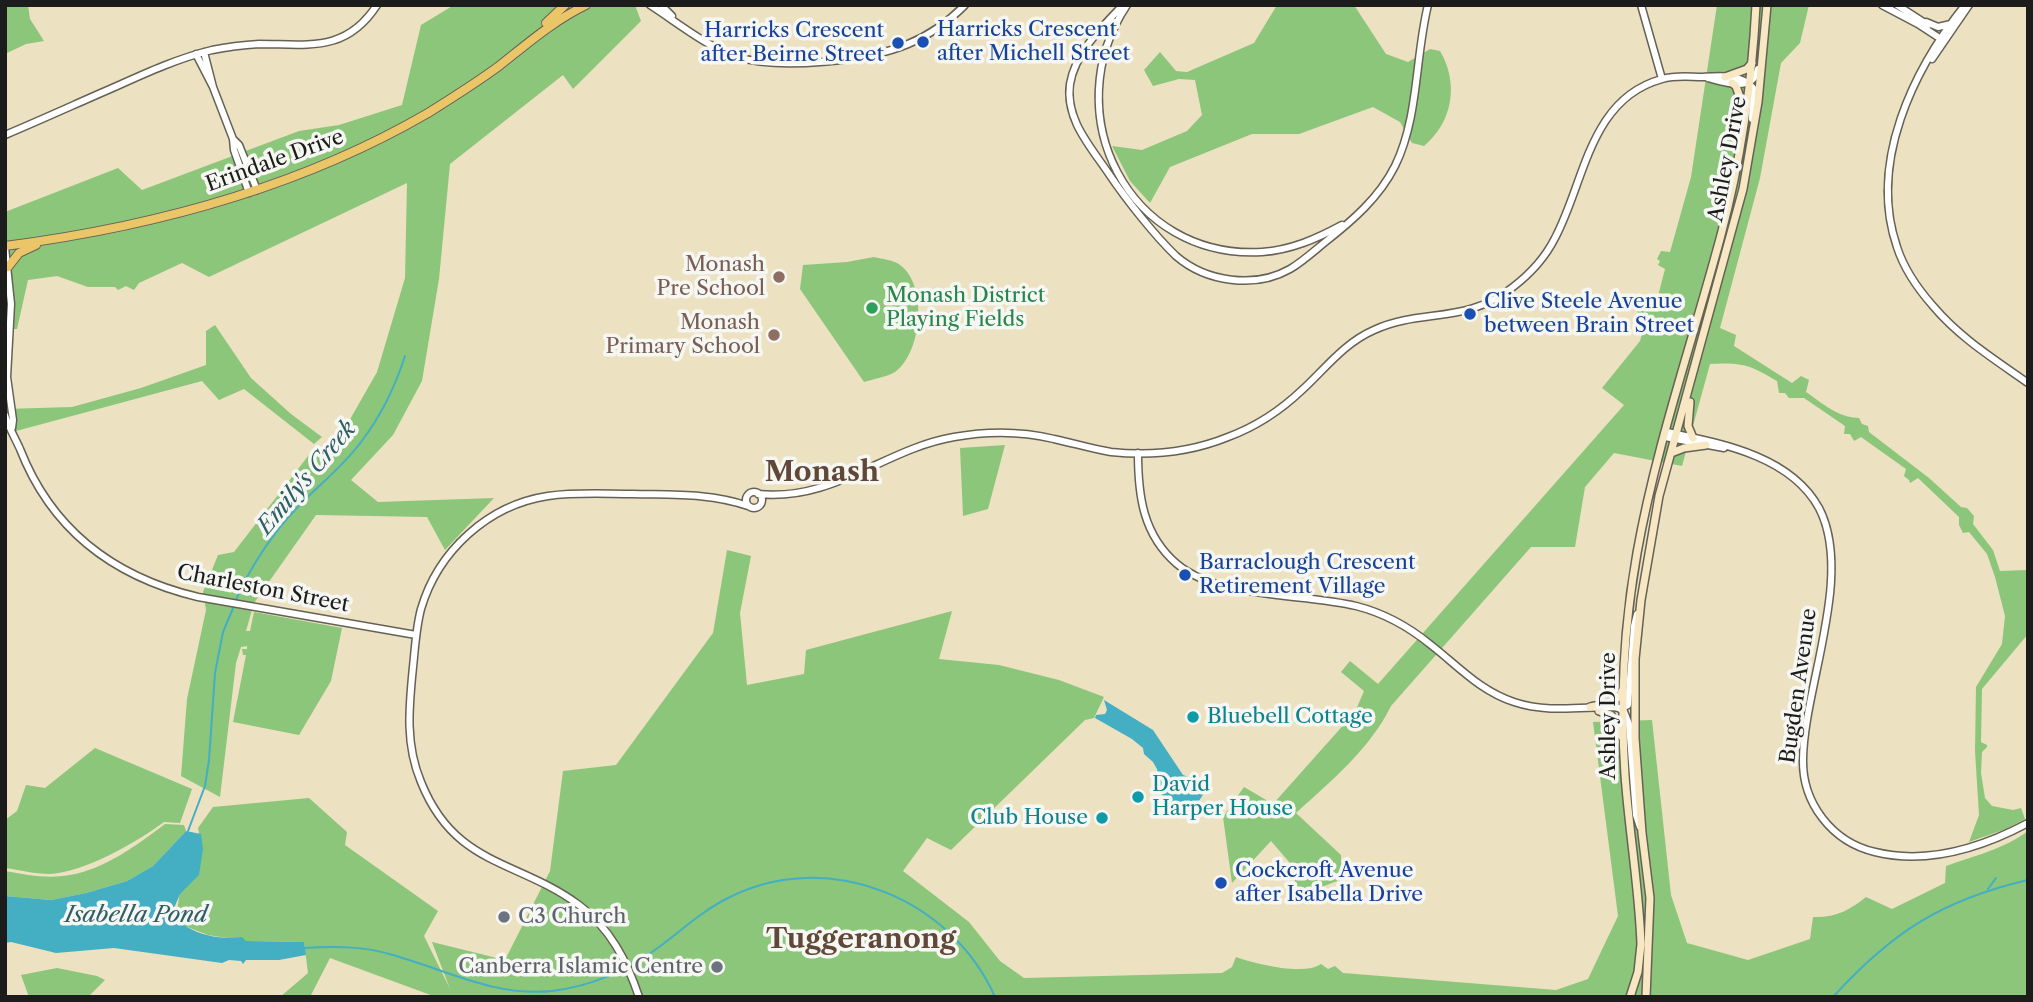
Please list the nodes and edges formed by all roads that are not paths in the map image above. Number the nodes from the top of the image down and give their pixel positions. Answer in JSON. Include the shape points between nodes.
{"nodes":[{"id":1,"x":377,"y":5,"type":"edge"},
{"id":2,"x":565,"y":5,"type":"edge"},
{"id":3,"x":586,"y":5,"type":"edge"},
{"id":4,"x":650,"y":5,"type":"edge"},
{"id":5,"x":661,"y":5,"type":"edge"},
{"id":6,"x":965,"y":5,"type":"edge"},
{"id":7,"x":1125,"y":5,"type":"edge"},
{"id":8,"x":1428,"y":5,"type":"edge"},
{"id":9,"x":1641,"y":5,"type":"edge"},
{"id":10,"x":1756,"y":5,"type":"edge"},
{"id":11,"x":1768,"y":5,"type":"edge"},
{"id":12,"x":1882,"y":5,"type":"edge"},
{"id":13,"x":1897,"y":5,"type":"edge"},
{"id":14,"x":1967,"y":5,"type":"edge"},
{"id":15,"x":1919,"y":22,"type":"junction"},
{"id":16,"x":1951,"y":24,"type":"junction"},
{"id":17,"x":682,"y":26,"type":"junction"},
{"id":18,"x":1766,"y":34,"type":"junction"},
{"id":19,"x":1943,"y":39,"type":"junction"},
{"id":20,"x":530,"y":40,"type":"junction"},
{"id":21,"x":1933,"y":50,"type":"junction"},
{"id":22,"x":200,"y":53,"type":"junction"},
{"id":23,"x":1752,"y":62,"type":"junction"},
{"id":24,"x":1703,"y":77,"type":"junction"},
{"id":25,"x":1725,"y":77,"type":"junction"},
{"id":26,"x":1919,"y":77,"type":"junction"},
{"id":27,"x":1662,"y":79,"type":"junction"},
{"id":28,"x":1732,"y":83,"type":"junction"},
{"id":29,"x":1749,"y":83,"type":"junction"},
{"id":30,"x":1746,"y":113,"type":"junction"},
{"id":31,"x":5,"y":135,"type":"edge"},
{"id":32,"x":1104,"y":143,"type":"junction"},
{"id":33,"x":1092,"y":150,"type":"junction"},
{"id":34,"x":1749,"y":159,"type":"junction"},
{"id":35,"x":253,"y":191,"type":"junction"},
{"id":36,"x":1352,"y":219,"type":"junction"},
{"id":37,"x":45,"y":241,"type":"junction"},
{"id":38,"x":1301,"y":245,"type":"junction"},
{"id":39,"x":5,"y":247,"type":"edge"},
{"id":40,"x":1308,"y":256,"type":"junction"},
{"id":41,"x":8,"y":267,"type":"junction"},
{"id":42,"x":1695,"y":368,"type":"junction"},
{"id":43,"x":2028,"y":383,"type":"edge"},
{"id":44,"x":5,"y":415,"type":"edge"},
{"id":45,"x":12,"y":429,"type":"junction"},
{"id":46,"x":1666,"y":435,"type":"junction"},
{"id":47,"x":1676,"y":437,"type":"junction"},
{"id":48,"x":1693,"y":438,"type":"junction"},
{"id":49,"x":1706,"y":445,"type":"junction"},
{"id":50,"x":1732,"y":449,"type":"junction"},
{"id":51,"x":1138,"y":453,"type":"junction"},
{"id":52,"x":1671,"y":453,"type":"junction"},
{"id":53,"x":758,"y":494,"type":"junction"},
{"id":54,"x":747,"y":496,"type":"junction"},
{"id":55,"x":778,"y":496,"type":"junction"},
{"id":56,"x":728,"y":499,"type":"junction"},
{"id":57,"x":761,"y":504,"type":"junction"},
{"id":58,"x":748,"y":506,"type":"junction"},
{"id":59,"x":1641,"y":600,"type":"junction"},
{"id":60,"x":416,"y":635,"type":"junction"},
{"id":61,"x":1624,"y":680,"type":"junction"},
{"id":62,"x":1587,"y":708,"type":"junction"},
{"id":63,"x":1623,"y":709,"type":"junction"},
{"id":64,"x":1598,"y":711,"type":"junction"},
{"id":65,"x":1623,"y":741,"type":"junction"},
{"id":66,"x":2028,"y":823,"type":"edge"},
{"id":67,"x":1642,"y":833,"type":"junction"},
{"id":68,"x":636,"y":997,"type":"edge"},
{"id":69,"x":1630,"y":997,"type":"edge"},
{"id":70,"x":1646,"y":997,"type":"edge"}],
"edges":[{"from":1,"to":22,"type":"street","via":[[363,24],[327,43],[251,45]]},
{"from":2,"to":20,"type":"main road","name":"Erindale Drive"},
{"from":3,"to":20,"type":"main road","name":"Erindale Drive"},
{"from":4,"to":17,"type":"street"},
{"from":5,"to":17,"type":"street"},
{"from":6,"to":17,"type":"street","via":[[936,30],[902,46],[796,64],[741,58]]},
{"from":7,"to":32,"type":"street","via":[[1101,67],[1098,98]]},
{"from":7,"to":33,"type":"street","via":[[1085,50],[1071,80],[1073,116]]},
{"from":8,"to":36,"type":"street","via":[[1404,145],[1387,181]]},
{"from":9,"to":27,"type":"street"},
{"from":10,"to":23,"type":"main road","name":"Ashley Drive"},
{"from":11,"to":18,"type":"main road","name":"Ashley Drive"},
{"from":12,"to":15,"type":"street"},
{"from":13,"to":15,"type":"street"},
{"from":14,"to":16,"type":"street"},
{"from":14,"to":19,"type":"street"},
{"from":15,"to":16,"type":"street","via":[[1938,27]]},
{"from":15,"to":19,"type":"street"},
{"from":15,"to":21,"type":"street","via":[[1930,35]]},
{"from":16,"to":19,"type":"street"},
{"from":18,"to":29,"type":"street","via":[[1757,74]]},
{"from":18,"to":34,"type":"main road","name":"Ashley Drive"},
{"from":19,"to":21,"type":"street"},
{"from":19,"to":26,"type":"street"},
{"from":20,"to":35,"type":"main road","name":"Erindale Drive","via":[[482,78],[404,126],[339,158]]},
{"from":21,"to":26,"type":"street"},
{"from":22,"to":31,"type":"street"},
{"from":22,"to":35,"type":"street"},
{"from":23,"to":25,"type":"main road","via":[[1747,69]]},
{"from":23,"to":29,"type":"main road","name":"Ashley Drive"},
{"from":24,"to":25,"type":"street"},
{"from":24,"to":27,"type":"street"},
{"from":24,"to":28,"type":"street"},
{"from":25,"to":29,"type":"street"},
{"from":26,"to":43,"type":"street","via":[[1902,116],[1891,163],[1890,205],[1897,247],[1908,272],[1945,320],[1980,351]]},
{"from":27,"to":51,"type":"street","via":[[1632,93],[1609,114],[1596,135],[1553,243],[1510,290],[1470,310],[1395,322],[1365,333],[1284,406],[1234,435],[1188,449]]},
{"from":28,"to":29,"type":"street"},
{"from":28,"to":30,"type":"main road"},
{"from":29,"to":30,"type":"main road","name":"Ashley Drive"},
{"from":29,"to":34,"type":"street","via":[[1753,88]]},
{"from":30,"to":46,"type":"main road","name":"Ashley Drive","via":[[1729,203]]},
{"from":32,"to":33,"type":"street"},
{"from":32,"to":38,"type":"street","via":[[1134,198],[1188,238],[1240,252]]},
{"from":33,"to":40,"type":"street","via":[[1175,255],[1200,271],[1228,280],[1264,279]]},
{"from":34,"to":42,"type":"main road","name":"Ashley Drive"},
{"from":35,"to":37,"type":"main road","name":"Erindale Drive"},
{"from":36,"to":38,"type":"street"},
{"from":36,"to":40,"type":"street"},
{"from":37,"to":39,"type":"main road","name":"Erindale Drive"},
{"from":37,"to":41,"type":"main road","via":[[19,253]]},
{"from":38,"to":40,"type":"street"},
{"from":39,"to":41,"type":"street","name":"Charleston Street"},
{"from":41,"to":45,"type":"street","name":"Charleston Street"},
{"from":42,"to":47,"type":"main road","name":"Ashley Drive"},
{"from":42,"to":48,"type":"main road","via":[[1688,415]]},
{"from":44,"to":45,"type":"street","name":"Charleston Street"},
{"from":45,"to":60,"type":"street","name":"Charleston Street","via":[[48,502],[82,541],[116,566],[174,591]]},
{"from":46,"to":47,"type":"street","name":"Bugden Avenue"},
{"from":46,"to":61,"type":"main road","name":"Ashley Drive","via":[[1637,554]]},
{"from":47,"to":48,"type":"street","name":"Bugden Avenue"},
{"from":47,"to":49,"type":"street"},
{"from":47,"to":52,"type":"main road","name":"Ashley Drive"},
{"from":48,"to":50,"type":"street","name":"Bugden Avenue"},
{"from":49,"to":50,"type":"street"},
{"from":49,"to":52,"type":"main road"},
{"from":50,"to":66,"type":"street","name":"Bugden Avenue","via":[[1775,466],[1802,486],[1820,511],[1828,534],[1826,621],[1803,758],[1806,785],[1816,810],[1842,838],[1881,854],[1931,856],[1960,851]]},
{"from":51,"to":55,"type":"street","via":[[1033,435],[969,435],[913,449],[837,484]]},
{"from":51,"to":62,"type":"street","via":[[1144,517],[1158,544],[1189,572],[1223,586],[1374,611],[1413,631],[1496,694],[1545,708]]},
{"from":52,"to":59,"type":"main road","name":"Ashley Drive"},
{"from":53,"to":54,"type":"street"},
{"from":53,"to":55,"type":"street"},
{"from":53,"to":57,"type":"street"},
{"from":54,"to":56,"type":"street"},
{"from":54,"to":58,"type":"street"},
{"from":55,"to":57,"type":"street"},
{"from":56,"to":58,"type":"street"},
{"from":56,"to":60,"type":"street","via":[[565,494],[508,508],[480,524],[448,555],[428,589]]},
{"from":57,"to":58,"type":"street"},
{"from":59,"to":63,"type":"street","via":[[1634,626],[1630,698]]},
{"from":59,"to":67,"type":"main road","name":"Ashley Drive","via":[[1634,738]]},
{"from":60,"to":68,"type":"street","via":[[409,731],[414,763],[433,807],[470,848],[578,905],[620,952]]},
{"from":61,"to":62,"type":"main road","via":[[1615,700]]},
{"from":61,"to":63,"type":"main road","name":"Ashley Drive"},
{"from":62,"to":63,"type":"street"},
{"from":62,"to":64,"type":"street"},
{"from":63,"to":64,"type":"street"},
{"from":63,"to":65,"type":"main road","name":"Ashley Drive"},
{"from":63,"to":67,"type":"street","via":[[1629,724],[1636,815]]},
{"from":64,"to":65,"type":"main road","via":[[1614,718]]},
{"from":65,"to":69,"type":"main road","name":"Ashley Drive","via":[[1641,944]]},
{"from":67,"to":70,"type":"main road","name":"Ashley Drive","via":[[1650,898]]}]}
